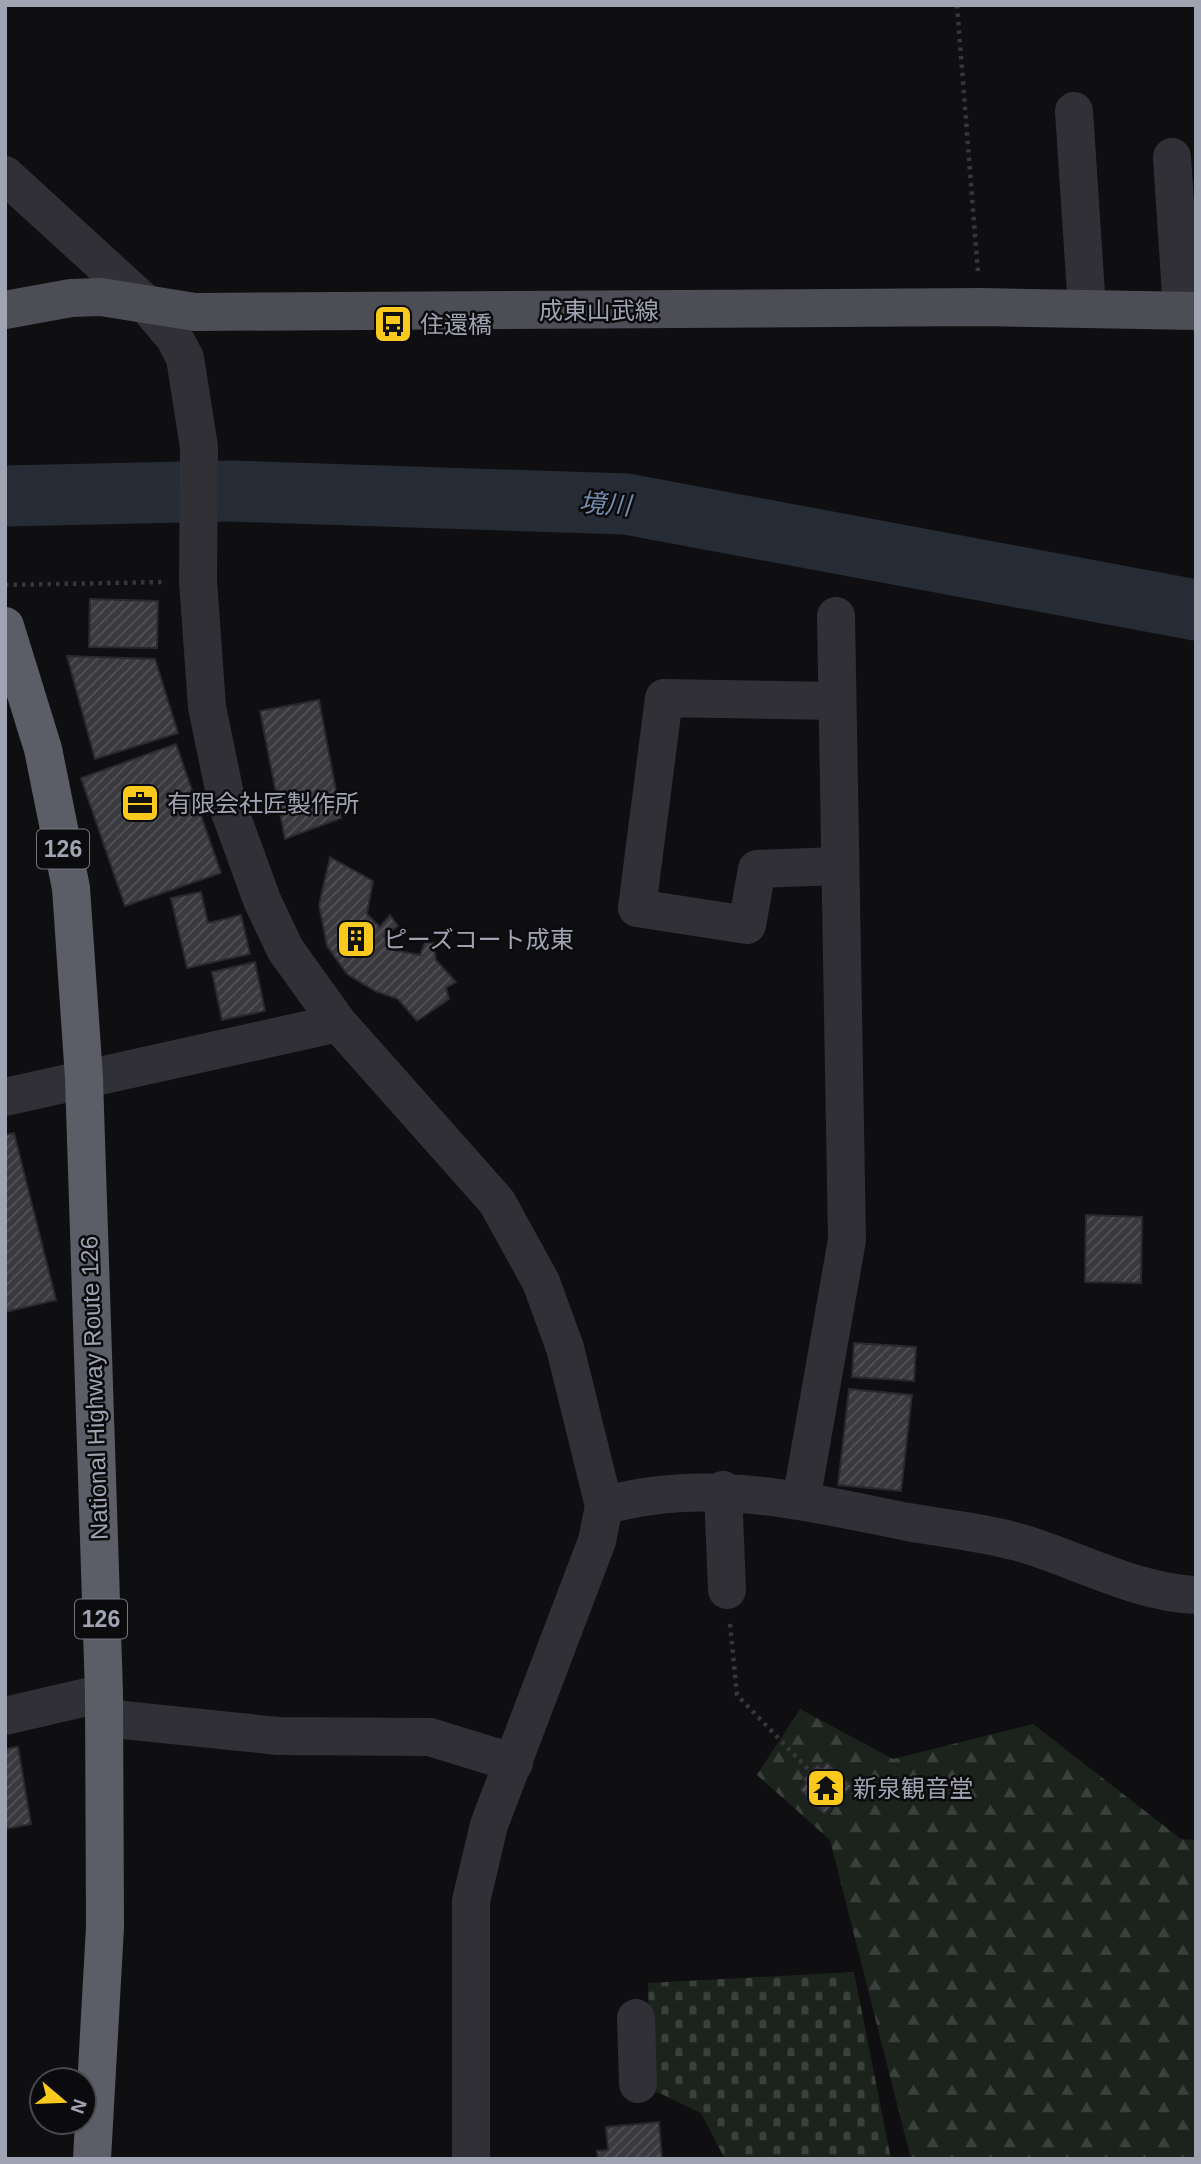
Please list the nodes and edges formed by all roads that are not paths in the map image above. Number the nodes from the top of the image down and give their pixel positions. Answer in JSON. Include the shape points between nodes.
{"nodes":[{"id":1,"x":1074,"y":111,"type":"dead end"},
{"id":2,"x":1172,"y":157,"type":"dead end"},
{"id":3,"x":5,"y":175,"type":"edge"},
{"id":4,"x":145,"y":303,"type":"junction"},
{"id":5,"x":1087,"y":309,"type":"junction"},
{"id":6,"x":5,"y":310,"type":"edge"},
{"id":7,"x":1189,"y":310,"type":"edge"},
{"id":8,"x":836,"y":616,"type":"dead end"},
{"id":9,"x":5,"y":626,"type":"edge"},
{"id":10,"x":837,"y":701,"type":"junction"},
{"id":11,"x":839,"y":866,"type":"junction"},
{"id":12,"x":338,"y":1023,"type":"junction"},
{"id":13,"x":85,"y":1078,"type":"junction"},
{"id":14,"x":5,"y":1097,"type":"edge"},
{"id":15,"x":723,"y":1490,"type":"junction"},
{"id":16,"x":801,"y":1501,"type":"junction"},
{"id":17,"x":604,"y":1506,"type":"junction"},
{"id":18,"x":727,"y":1590,"type":"road end"},
{"id":19,"x":1196,"y":1595,"type":"edge"},
{"id":20,"x":104,"y":1706,"type":"junction"},
{"id":21,"x":5,"y":1716,"type":"edge"},
{"id":22,"x":514,"y":1763,"type":"junction"},
{"id":23,"x":636,"y":2018,"type":"dead end"},
{"id":24,"x":638,"y":2084,"type":"dead end"},
{"id":25,"x":92,"y":2159,"type":"edge"},
{"id":26,"x":471,"y":2159,"type":"edge"}],
"edges":[{"from":1,"to":5,"type":"street"},
{"from":2,"to":7,"type":"street"},
{"from":3,"to":4,"type":"street"},
{"from":4,"to":5,"type":"main road","name":"成東山武線","via":[[195,312]]},
{"from":4,"to":6,"type":"main road","name":"成東山武線","via":[[71,298]]},
{"from":4,"to":12,"type":"street","via":[[186,358],[200,447],[198,572],[207,708],[228,804],[261,900],[285,949]]},
{"from":5,"to":7,"type":"main road","name":"成東山武線"},
{"from":8,"to":10,"type":"street"},
{"from":9,"to":13,"type":"highway","name":"National Highway Route 126","number":"126","via":[[43,749],[71,888]]},
{"from":10,"to":11,"type":"street"},
{"from":10,"to":11,"type":"street","via":[[664,698],[637,908],[747,925],[757,869]]},
{"from":11,"to":16,"type":"street","via":[[847,1240]]},
{"from":12,"to":13,"type":"street"},
{"from":12,"to":17,"type":"street","via":[[497,1202],[510,1224],[541,1282],[565,1348]]},
{"from":13,"to":14,"type":"street"},
{"from":13,"to":20,"type":"highway","name":"National Highway Route 126","number":"126"},
{"from":15,"to":16,"type":"street"},
{"from":15,"to":17,"type":"street","via":[[638,1496]]},
{"from":15,"to":18,"type":"street"},
{"from":16,"to":19,"type":"street","via":[[1025,1544],[1156,1589]]},
{"from":17,"to":22,"type":"street","via":[[597,1541]]},
{"from":20,"to":21,"type":"street"},
{"from":20,"to":22,"type":"street","via":[[278,1736],[430,1737]]},
{"from":20,"to":25,"type":"highway","name":"National Highway Route 126","number":"126","via":[[105,1927]]},
{"from":22,"to":26,"type":"street","via":[[489,1825],[471,1901]]},
{"from":23,"to":24,"type":"street"}]}
